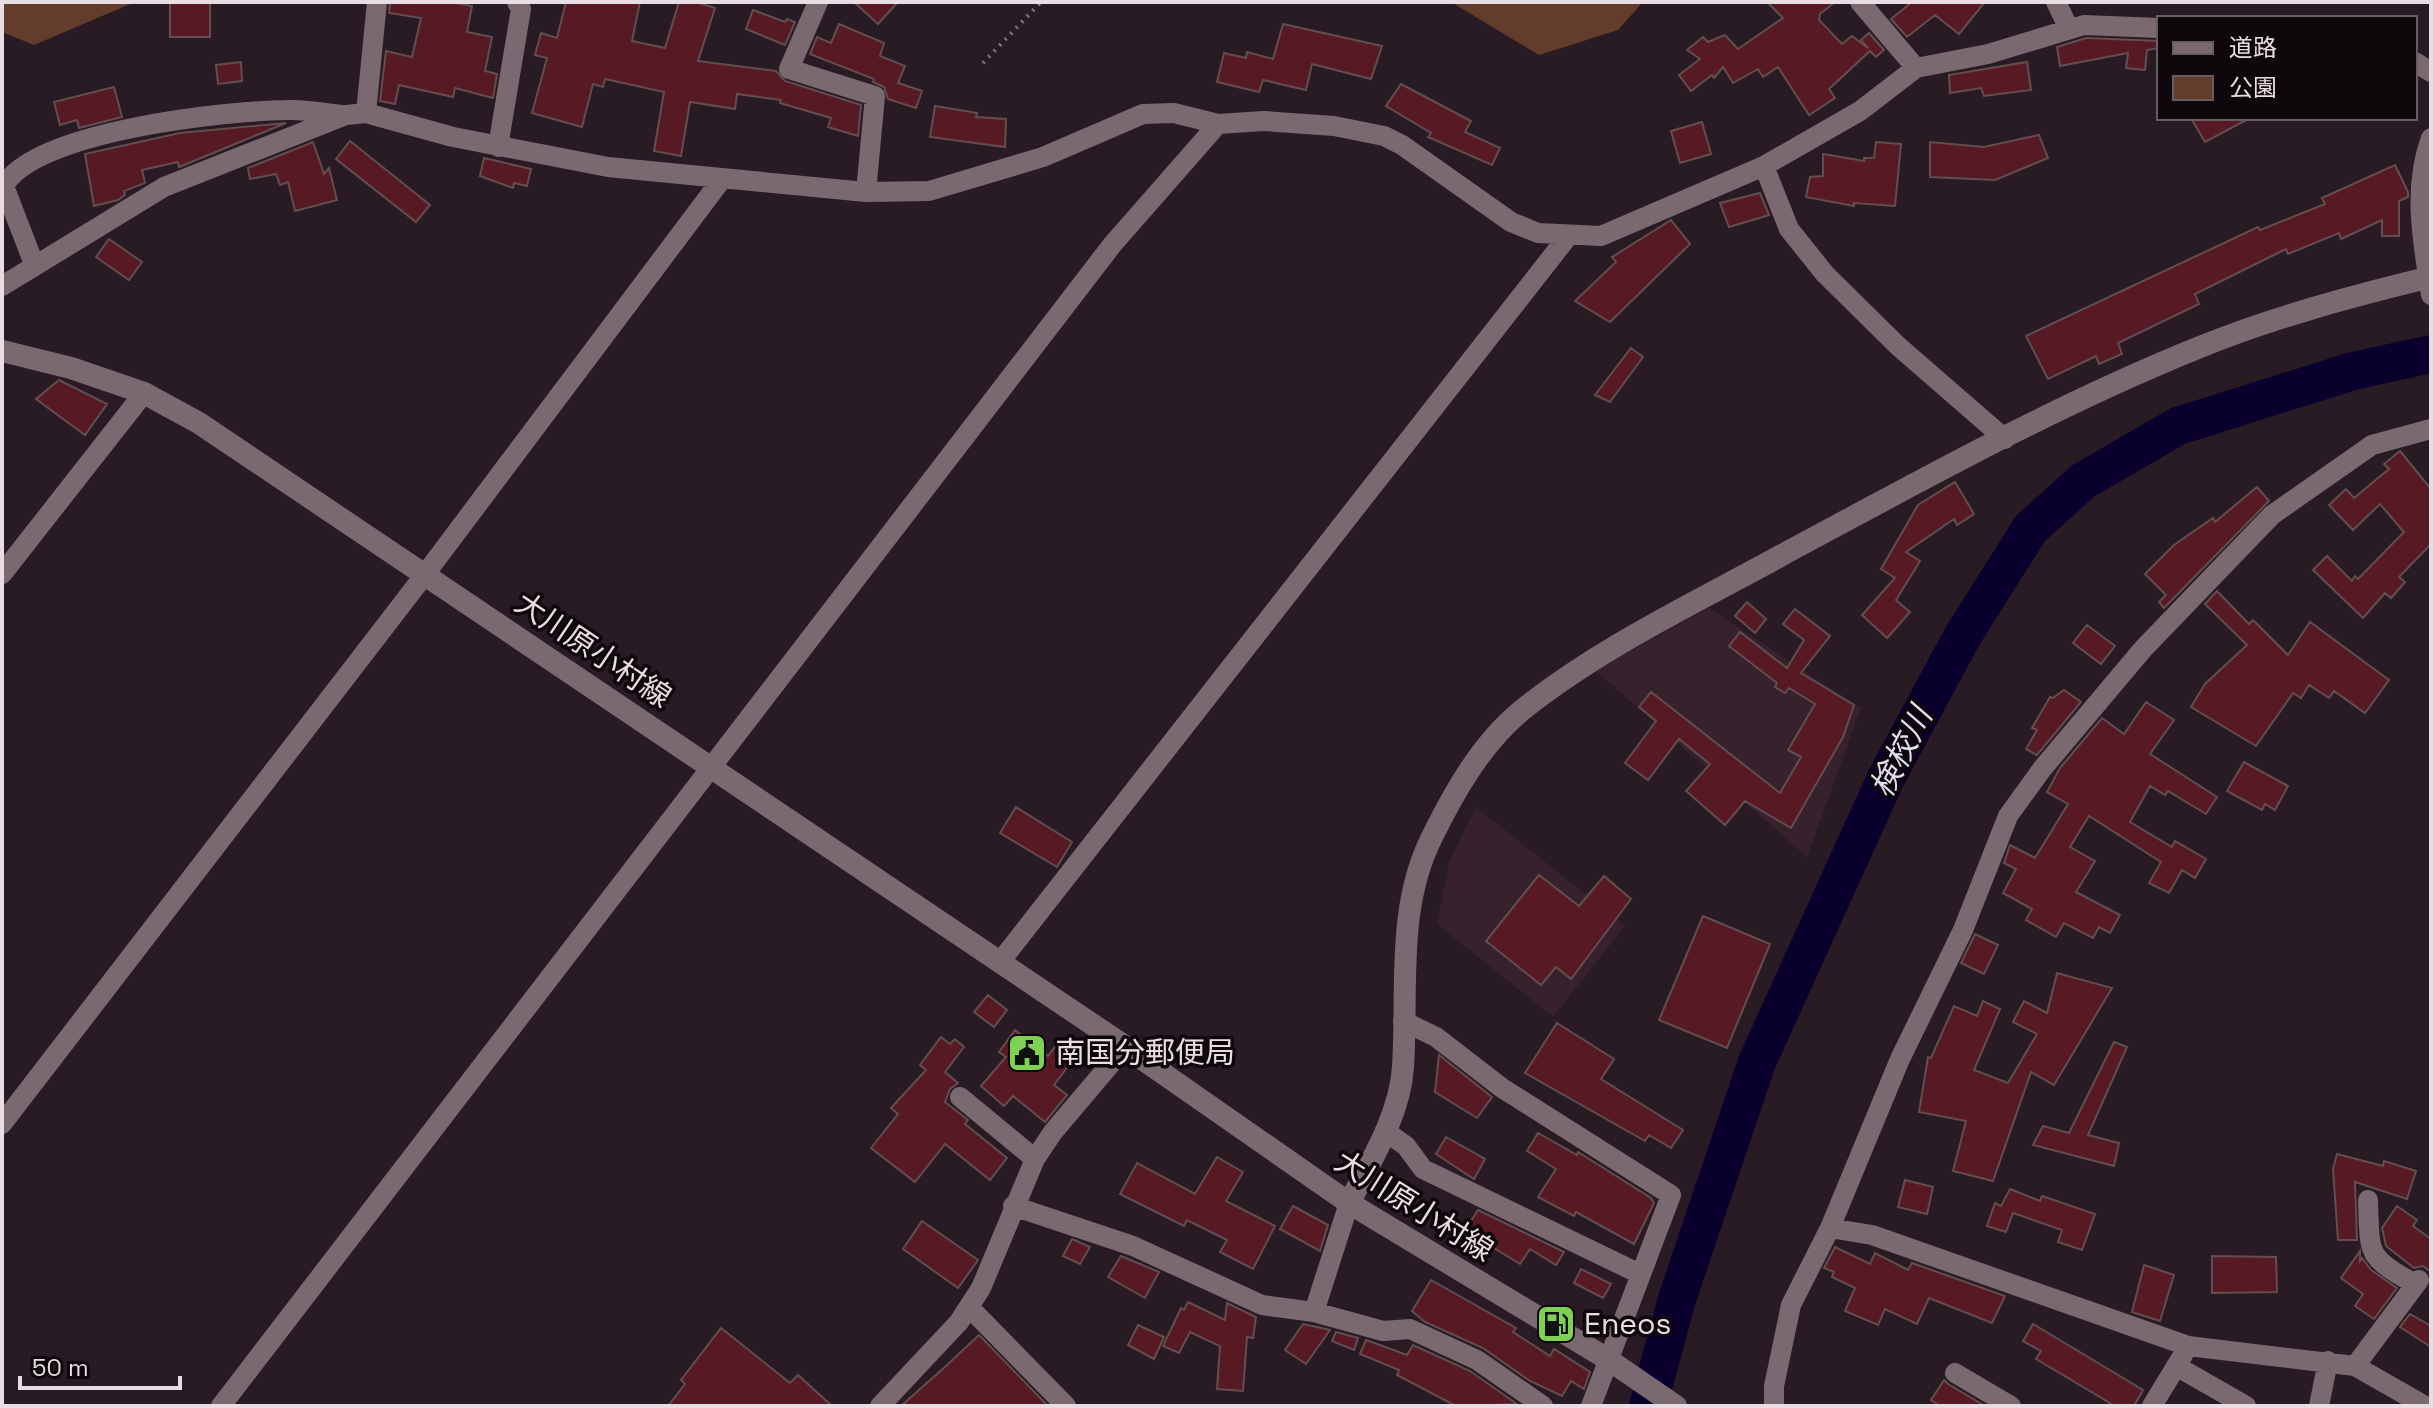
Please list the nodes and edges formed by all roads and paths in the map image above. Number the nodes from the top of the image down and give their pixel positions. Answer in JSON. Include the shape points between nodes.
{"nodes":[{"id":1,"x":377,"y":2,"type":"edge"},
{"id":2,"x":818,"y":2,"type":"edge"},
{"id":3,"x":1041,"y":2,"type":"edge"},
{"id":4,"x":1860,"y":2,"type":"edge"},
{"id":5,"x":2056,"y":2,"type":"edge"},
{"id":6,"x":522,"y":4,"type":"edge"},
{"id":7,"x":2157,"y":28,"type":"edge"},
{"id":8,"x":2069,"y":29,"type":"junction"},
{"id":9,"x":983,"y":63,"type":"dead end"},
{"id":10,"x":1916,"y":68,"type":"junction"},
{"id":11,"x":356,"y":114,"type":"junction"},
{"id":12,"x":1218,"y":124,"type":"junction"},
{"id":13,"x":2431,"y":138,"type":"edge"},
{"id":14,"x":498,"y":147,"type":"junction"},
{"id":15,"x":1764,"y":166,"type":"junction"},
{"id":16,"x":722,"y":179,"type":"junction"},
{"id":17,"x":3,"y":186,"type":"edge"},
{"id":18,"x":866,"y":192,"type":"junction"},
{"id":19,"x":1569,"y":235,"type":"junction"},
{"id":20,"x":34,"y":264,"type":"junction"},
{"id":21,"x":2,"y":286,"type":"edge"},
{"id":22,"x":2430,"y":286,"type":"edge"},
{"id":23,"x":2,"y":351,"type":"edge"},
{"id":24,"x":144,"y":393,"type":"junction"},
{"id":25,"x":2431,"y":429,"type":"edge"},
{"id":26,"x":2005,"y":439,"type":"junction"},
{"id":27,"x":426,"y":573,"type":"junction"},
{"id":28,"x":2,"y":574,"type":"edge"},
{"id":29,"x":711,"y":767,"type":"junction"},
{"id":30,"x":1000,"y":962,"type":"junction"},
{"id":31,"x":1403,"y":1021,"type":"junction"},
{"id":32,"x":1126,"y":1047,"type":"junction"},
{"id":33,"x":960,"y":1097,"type":"dead end"},
{"id":34,"x":2,"y":1124,"type":"edge"},
{"id":35,"x":1385,"y":1131,"type":"junction"},
{"id":36,"x":1035,"y":1159,"type":"junction"},
{"id":37,"x":2368,"y":1200,"type":"dead end"},
{"id":38,"x":1349,"y":1203,"type":"junction"},
{"id":39,"x":1013,"y":1206,"type":"junction"},
{"id":40,"x":1830,"y":1228,"type":"junction"},
{"id":41,"x":1640,"y":1274,"type":"junction"},
{"id":42,"x":969,"y":1307,"type":"junction"},
{"id":43,"x":1314,"y":1312,"type":"junction"},
{"id":44,"x":2188,"y":1346,"type":"junction"},
{"id":45,"x":1609,"y":1360,"type":"junction"},
{"id":46,"x":2328,"y":1361,"type":"junction"},
{"id":47,"x":2176,"y":1366,"type":"junction"},
{"id":48,"x":2355,"y":1366,"type":"junction"},
{"id":49,"x":1955,"y":1373,"type":"dead end"},
{"id":50,"x":221,"y":1406,"type":"edge"},
{"id":51,"x":880,"y":1406,"type":"edge"},
{"id":52,"x":1066,"y":1406,"type":"edge"},
{"id":53,"x":1543,"y":1406,"type":"edge"},
{"id":54,"x":1591,"y":1406,"type":"edge"},
{"id":55,"x":1676,"y":1406,"type":"edge"},
{"id":56,"x":1774,"y":1406,"type":"edge"},
{"id":57,"x":2011,"y":1406,"type":"edge"},
{"id":58,"x":2152,"y":1406,"type":"edge"},
{"id":59,"x":2246,"y":1406,"type":"edge"},
{"id":60,"x":2319,"y":1406,"type":"edge"},
{"id":61,"x":2425,"y":1406,"type":"edge"}],
"edges":[{"from":1,"to":11,"type":"street"},
{"from":2,"to":18,"type":"street","via":[[789,69],[875,96]]},
{"from":3,"to":9,"type":"path"},
{"from":4,"to":10,"type":"street"},
{"from":5,"to":8,"type":"street"},
{"from":6,"to":14,"type":"street"},
{"from":7,"to":8,"type":"street"},
{"from":8,"to":10,"type":"street","via":[[1988,54]]},
{"from":10,"to":15,"type":"street","via":[[1860,111]]},
{"from":11,"to":14,"type":"street"},
{"from":11,"to":17,"type":"street","via":[[288,109],[86,137],[11,173]]},
{"from":11,"to":20,"type":"street","via":[[164,187]]},
{"from":12,"to":18,"type":"street","via":[[1174,113],[1143,114],[1043,157],[929,191]]},
{"from":12,"to":19,"type":"street","via":[[1334,126],[1384,136],[1511,222],[1538,233]]},
{"from":12,"to":29,"type":"street","via":[[1112,245]]},
{"from":13,"to":22,"type":"street","via":[[2421,164],[2420,214]]},
{"from":14,"to":16,"type":"street","via":[[608,167]]},
{"from":15,"to":19,"type":"street","via":[[1601,236]]},
{"from":15,"to":26,"type":"street","via":[[1789,229],[1825,274]]},
{"from":16,"to":18,"type":"street"},
{"from":16,"to":27,"type":"street"},
{"from":17,"to":20,"type":"street"},
{"from":19,"to":30,"type":"street"},
{"from":20,"to":21,"type":"street"},
{"from":22,"to":26,"type":"main road","via":[[2315,308],[2204,345]]},
{"from":23,"to":24,"type":"main road","name":"大川原小村線"},
{"from":24,"to":27,"type":"main road","name":"大川原小村線","via":[[280,475]]},
{"from":24,"to":28,"type":"street"},
{"from":25,"to":40,"type":"street","via":[[2372,445],[2272,515],[2143,649],[2042,769],[2008,816]]},
{"from":26,"to":31,"type":"main road","via":[[1678,612],[1520,712],[1478,757],[1430,839],[1415,884],[1405,947]]},
{"from":27,"to":29,"type":"main road","name":"大川原小村線"},
{"from":27,"to":34,"type":"street"},
{"from":29,"to":30,"type":"main road","name":"大川原小村線"},
{"from":29,"to":50,"type":"street"},
{"from":30,"to":32,"type":"main road","name":"大川原小村線"},
{"from":31,"to":35,"type":"main road","via":[[1403,1068]]},
{"from":31,"to":41,"type":"street","via":[[1436,1037],[1502,1088],[1671,1195]]},
{"from":32,"to":36,"type":"street"},
{"from":32,"to":38,"type":"main road","name":"大川原小村線"},
{"from":33,"to":36,"type":"street"},
{"from":35,"to":38,"type":"main road"},
{"from":35,"to":41,"type":"street","via":[[1406,1146],[1423,1169]]},
{"from":36,"to":39,"type":"street"},
{"from":37,"to":48,"type":"street","via":[[2369,1246],[2377,1262],[2417,1282]]},
{"from":38,"to":43,"type":"street"},
{"from":38,"to":45,"type":"main road","name":"大川原小村線"},
{"from":39,"to":42,"type":"street"},
{"from":39,"to":43,"type":"street","via":[[1133,1246],[1262,1305]]},
{"from":40,"to":44,"type":"street","via":[[1872,1235]]},
{"from":40,"to":56,"type":"street","via":[[1791,1305]]},
{"from":41,"to":45,"type":"street"},
{"from":42,"to":51,"type":"street"},
{"from":42,"to":52,"type":"street"},
{"from":43,"to":53,"type":"street","via":[[1383,1331],[1410,1329],[1477,1360]]},
{"from":44,"to":46,"type":"street"},
{"from":44,"to":47,"type":"street"},
{"from":45,"to":54,"type":"street"},
{"from":45,"to":55,"type":"main road","name":"大川原小村線"},
{"from":46,"to":48,"type":"street"},
{"from":46,"to":60,"type":"street"},
{"from":47,"to":58,"type":"street"},
{"from":47,"to":59,"type":"street"},
{"from":48,"to":61,"type":"street"},
{"from":49,"to":57,"type":"street"}]}
